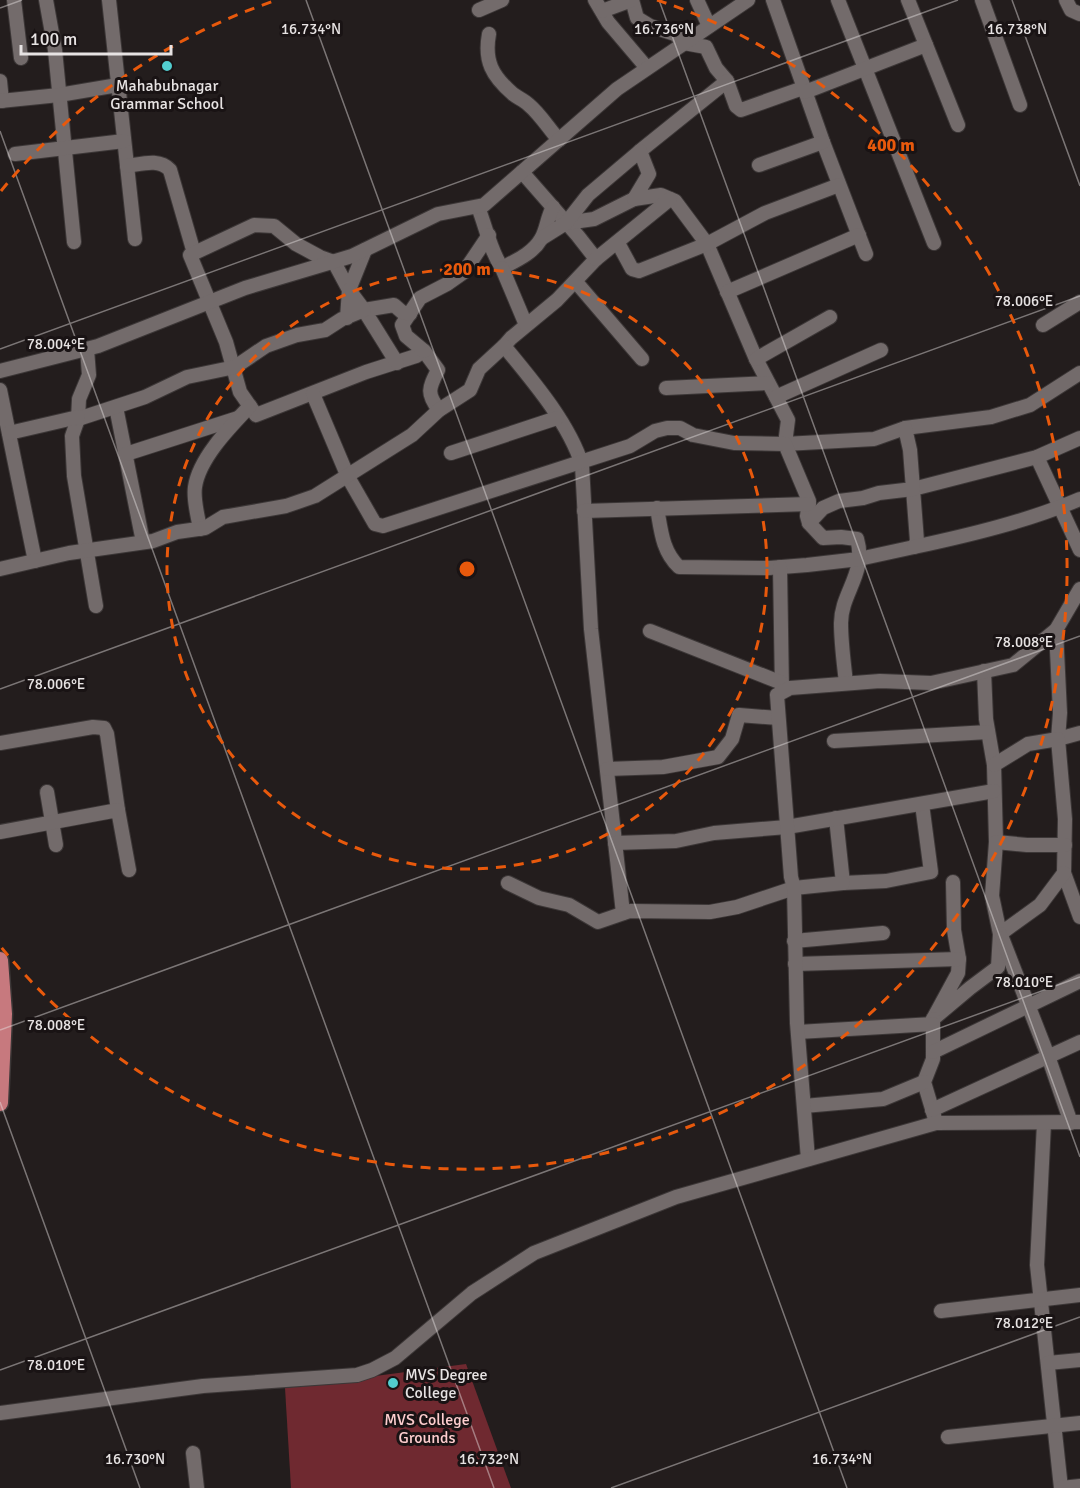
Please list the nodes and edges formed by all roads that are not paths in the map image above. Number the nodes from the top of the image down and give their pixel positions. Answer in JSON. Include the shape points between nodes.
{"nodes":[{"id":1,"x":14,"y":0,"type":"edge"},
{"id":2,"x":46,"y":0,"type":"edge"},
{"id":3,"x":109,"y":0,"type":"edge"},
{"id":4,"x":502,"y":0,"type":"edge"},
{"id":5,"x":632,"y":0,"type":"edge"},
{"id":6,"x":697,"y":0,"type":"edge"},
{"id":7,"x":748,"y":0,"type":"edge"},
{"id":8,"x":773,"y":0,"type":"edge"},
{"id":9,"x":838,"y":0,"type":"edge"},
{"id":10,"x":908,"y":0,"type":"edge"},
{"id":11,"x":982,"y":0,"type":"edge"},
{"id":12,"x":1066,"y":0,"type":"edge"},
{"id":13,"x":598,"y":6,"type":"edge"},
{"id":14,"x":479,"y":10,"type":"dead end"},
{"id":15,"x":1080,"y":14,"type":"edge"},
{"id":16,"x":709,"y":26,"type":"junction"},
{"id":17,"x":489,"y":33,"type":"dead end"},
{"id":18,"x":684,"y":43,"type":"junction"},
{"id":19,"x":926,"y":45,"type":"junction"},
{"id":20,"x":21,"y":58,"type":"dead end"},
{"id":21,"x":647,"y":68,"type":"junction"},
{"id":22,"x":865,"y":69,"type":"junction"},
{"id":23,"x":0,"y":81,"type":"edge"},
{"id":24,"x":728,"y":81,"type":"junction"},
{"id":25,"x":118,"y":85,"type":"junction"},
{"id":26,"x":804,"y":90,"type":"junction"},
{"id":27,"x":59,"y":95,"type":"junction"},
{"id":28,"x":1,"y":101,"type":"edge"},
{"id":29,"x":1020,"y":105,"type":"dead end"},
{"id":30,"x":958,"y":125,"type":"dead end"},
{"id":31,"x":559,"y":140,"type":"junction"},
{"id":32,"x":124,"y":141,"type":"junction"},
{"id":33,"x":823,"y":142,"type":"junction"},
{"id":34,"x":64,"y":148,"type":"junction"},
{"id":35,"x":640,"y":151,"type":"junction"},
{"id":36,"x":15,"y":154,"type":"dead end"},
{"id":37,"x":759,"y":165,"type":"dead end"},
{"id":38,"x":127,"y":166,"type":"junction"},
{"id":39,"x":522,"y":172,"type":"junction"},
{"id":40,"x":649,"y":174,"type":"junction"},
{"id":41,"x":839,"y":185,"type":"junction"},
{"id":42,"x":666,"y":197,"type":"junction"},
{"id":43,"x":634,"y":199,"type":"junction"},
{"id":44,"x":478,"y":207,"type":"junction"},
{"id":45,"x":553,"y":207,"type":"junction"},
{"id":46,"x":566,"y":223,"type":"junction"},
{"id":47,"x":489,"y":235,"type":"junction"},
{"id":48,"x":859,"y":235,"type":"junction"},
{"id":49,"x":542,"y":238,"type":"junction"},
{"id":50,"x":135,"y":239,"type":"dead end"},
{"id":51,"x":74,"y":242,"type":"dead end"},
{"id":52,"x":618,"y":243,"type":"junction"},
{"id":53,"x":934,"y":243,"type":"dead end"},
{"id":54,"x":706,"y":244,"type":"junction"},
{"id":55,"x":365,"y":250,"type":"junction"},
{"id":56,"x":194,"y":253,"type":"junction"},
{"id":57,"x":866,"y":254,"type":"dead end"},
{"id":58,"x":596,"y":259,"type":"junction"},
{"id":59,"x":334,"y":262,"type":"junction"},
{"id":60,"x":502,"y":268,"type":"junction"},
{"id":61,"x":576,"y":282,"type":"junction"},
{"id":62,"x":349,"y":290,"type":"junction"},
{"id":63,"x":727,"y":292,"type":"junction"},
{"id":64,"x":210,"y":302,"type":"junction"},
{"id":65,"x":1080,"y":302,"type":"edge"},
{"id":66,"x":364,"y":310,"type":"junction"},
{"id":67,"x":410,"y":314,"type":"junction"},
{"id":68,"x":830,"y":317,"type":"dead end"},
{"id":69,"x":347,"y":318,"type":"junction"},
{"id":70,"x":1043,"y":325,"type":"dead end"},
{"id":71,"x":526,"y":326,"type":"junction"},
{"id":72,"x":504,"y":346,"type":"junction"},
{"id":73,"x":87,"y":349,"type":"junction"},
{"id":74,"x":881,"y":350,"type":"dead end"},
{"id":75,"x":424,"y":351,"type":"junction"},
{"id":76,"x":642,"y":359,"type":"dead end"},
{"id":77,"x":756,"y":359,"type":"junction"},
{"id":78,"x":397,"y":363,"type":"junction"},
{"id":79,"x":235,"y":367,"type":"junction"},
{"id":80,"x":0,"y":371,"type":"edge"},
{"id":81,"x":1080,"y":373,"type":"edge"},
{"id":82,"x":768,"y":383,"type":"junction"},
{"id":83,"x":666,"y":388,"type":"dead end"},
{"id":84,"x":0,"y":390,"type":"edge"},
{"id":85,"x":313,"y":394,"type":"junction"},
{"id":86,"x":776,"y":397,"type":"junction"},
{"id":87,"x":250,"y":406,"type":"junction"},
{"id":88,"x":117,"y":407,"type":"junction"},
{"id":89,"x":439,"y":410,"type":"junction"},
{"id":90,"x":240,"y":417,"type":"junction"},
{"id":91,"x":78,"y":418,"type":"junction"},
{"id":92,"x":558,"y":418,"type":"junction"},
{"id":93,"x":905,"y":428,"type":"junction"},
{"id":94,"x":9,"y":433,"type":"junction"},
{"id":95,"x":1080,"y":438,"type":"edge"},
{"id":96,"x":785,"y":444,"type":"junction"},
{"id":97,"x":126,"y":453,"type":"junction"},
{"id":98,"x":451,"y":453,"type":"dead end"},
{"id":99,"x":1037,"y":457,"type":"junction"},
{"id":100,"x":581,"y":462,"type":"junction"},
{"id":101,"x":348,"y":477,"type":"junction"},
{"id":102,"x":913,"y":489,"type":"junction"},
{"id":103,"x":1080,"y":499,"type":"edge"},
{"id":104,"x":809,"y":504,"type":"junction"},
{"id":105,"x":1060,"y":507,"type":"junction"},
{"id":106,"x":657,"y":508,"type":"junction"},
{"id":107,"x":584,"y":511,"type":"junction"},
{"id":108,"x":809,"y":523,"type":"junction"},
{"id":109,"x":200,"y":529,"type":"junction"},
{"id":110,"x":143,"y":542,"type":"junction"},
{"id":111,"x":914,"y":547,"type":"junction"},
{"id":112,"x":86,"y":550,"type":"junction"},
{"id":113,"x":1080,"y":550,"type":"edge"},
{"id":114,"x":859,"y":559,"type":"junction"},
{"id":115,"x":35,"y":561,"type":"junction"},
{"id":116,"x":780,"y":567,"type":"junction"},
{"id":117,"x":0,"y":568,"type":"edge"},
{"id":118,"x":1080,"y":590,"type":"edge"},
{"id":119,"x":96,"y":606,"type":"dead end"},
{"id":120,"x":1056,"y":630,"type":"junction"},
{"id":121,"x":650,"y":631,"type":"dead end"},
{"id":122,"x":984,"y":671,"type":"junction"},
{"id":123,"x":846,"y":683,"type":"junction"},
{"id":124,"x":782,"y":688,"type":"junction"},
{"id":125,"x":778,"y":718,"type":"junction"},
{"id":126,"x":988,"y":732,"type":"junction"},
{"id":127,"x":1080,"y":733,"type":"edge"},
{"id":128,"x":1058,"y":739,"type":"junction"},
{"id":129,"x":834,"y":741,"type":"dead end"},
{"id":130,"x":0,"y":743,"type":"edge"},
{"id":131,"x":994,"y":765,"type":"junction"},
{"id":132,"x":607,"y":769,"type":"junction"},
{"id":133,"x":994,"y":791,"type":"junction"},
{"id":134,"x":47,"y":792,"type":"dead end"},
{"id":135,"x":922,"y":804,"type":"junction"},
{"id":136,"x":118,"y":810,"type":"junction"},
{"id":137,"x":836,"y":818,"type":"junction"},
{"id":138,"x":1080,"y":818,"type":"edge"},
{"id":139,"x":1065,"y":819,"type":"junction"},
{"id":140,"x":52,"y":821,"type":"junction"},
{"id":141,"x":787,"y":826,"type":"junction"},
{"id":142,"x":0,"y":832,"type":"edge"},
{"id":143,"x":996,"y":842,"type":"junction"},
{"id":144,"x":615,"y":843,"type":"junction"},
{"id":145,"x":56,"y":845,"type":"dead end"},
{"id":146,"x":1065,"y":845,"type":"junction"},
{"id":147,"x":129,"y":870,"type":"dead end"},
{"id":148,"x":1064,"y":873,"type":"junction"},
{"id":149,"x":953,"y":882,"type":"dead end"},
{"id":150,"x":508,"y":883,"type":"dead end"},
{"id":151,"x":843,"y":883,"type":"junction"},
{"id":152,"x":794,"y":888,"type":"junction"},
{"id":153,"x":1078,"y":908,"type":"edge"},
{"id":154,"x":623,"y":913,"type":"junction"},
{"id":155,"x":883,"y":933,"type":"dead end"},
{"id":156,"x":1000,"y":934,"type":"junction"},
{"id":157,"x":794,"y":941,"type":"junction"},
{"id":158,"x":959,"y":959,"type":"junction"},
{"id":159,"x":795,"y":964,"type":"junction"},
{"id":160,"x":0,"y":967,"type":"edge"},
{"id":161,"x":1080,"y":981,"type":"edge"},
{"id":162,"x":1029,"y":1007,"type":"junction"},
{"id":163,"x":933,"y":1021,"type":"junction"},
{"id":164,"x":798,"y":1032,"type":"junction"},
{"id":165,"x":1080,"y":1042,"type":"edge"},
{"id":166,"x":933,"y":1052,"type":"junction"},
{"id":167,"x":1048,"y":1056,"type":"junction"},
{"id":168,"x":1,"y":1068,"type":"edge"},
{"id":169,"x":924,"y":1082,"type":"junction"},
{"id":170,"x":0,"y":1103,"type":"edge"},
{"id":171,"x":804,"y":1106,"type":"junction"},
{"id":172,"x":934,"y":1117,"type":"junction"},
{"id":173,"x":1044,"y":1123,"type":"junction"},
{"id":174,"x":1076,"y":1123,"type":"edge"},
{"id":175,"x":808,"y":1159,"type":"junction"},
{"id":176,"x":1080,"y":1295,"type":"edge"},
{"id":177,"x":1041,"y":1299,"type":"junction"},
{"id":178,"x":941,"y":1311,"type":"dead end"},
{"id":179,"x":1080,"y":1360,"type":"edge"},
{"id":180,"x":1048,"y":1363,"type":"junction"},
{"id":181,"x":0,"y":1413,"type":"edge"},
{"id":182,"x":1080,"y":1423,"type":"edge"},
{"id":183,"x":1055,"y":1426,"type":"junction"},
{"id":184,"x":948,"y":1437,"type":"dead end"},
{"id":185,"x":193,"y":1453,"type":"dead end"},
{"id":186,"x":1080,"y":1486,"type":"edge"},
{"id":187,"x":197,"y":1488,"type":"edge"},
{"id":188,"x":1061,"y":1488,"type":"edge"}],
"edges":[{"from":1,"to":20,"type":"street"},
{"from":2,"to":27,"type":"street"},
{"from":3,"to":25,"type":"street"},
{"from":4,"to":14,"type":"street"},
{"from":5,"to":13,"type":"street"},
{"from":5,"to":18,"type":"street","via":[[638,18],[675,34]]},
{"from":6,"to":16,"type":"street"},
{"from":7,"to":16,"type":"street"},
{"from":8,"to":26,"type":"street"},
{"from":9,"to":22,"type":"street"},
{"from":10,"to":19,"type":"street"},
{"from":11,"to":29,"type":"street"},
{"from":12,"to":15,"type":"street","via":[[1071,10]]},
{"from":13,"to":21,"type":"street"},
{"from":16,"to":18,"type":"street"},
{"from":17,"to":31,"type":"street","via":[[486,48],[491,69]]},
{"from":18,"to":21,"type":"street"},
{"from":18,"to":24,"type":"street","via":[[706,47],[716,68]]},
{"from":19,"to":22,"type":"street"},
{"from":19,"to":30,"type":"street"},
{"from":21,"to":31,"type":"street","via":[[617,88]]},
{"from":22,"to":26,"type":"street"},
{"from":22,"to":53,"type":"street"},
{"from":23,"to":28,"type":"street"},
{"from":24,"to":26,"type":"street","via":[[741,110]]},
{"from":24,"to":35,"type":"street"},
{"from":25,"to":27,"type":"street"},
{"from":25,"to":32,"type":"street"},
{"from":26,"to":33,"type":"street"},
{"from":27,"to":28,"type":"street"},
{"from":27,"to":34,"type":"street"},
{"from":31,"to":39,"type":"street"},
{"from":32,"to":34,"type":"street"},
{"from":32,"to":38,"type":"street"},
{"from":33,"to":37,"type":"street"},
{"from":33,"to":41,"type":"street"},
{"from":34,"to":36,"type":"street"},
{"from":34,"to":51,"type":"street"},
{"from":35,"to":40,"type":"street"},
{"from":35,"to":46,"type":"street","via":[[588,195]]},
{"from":38,"to":50,"type":"street"},
{"from":38,"to":56,"type":"street","via":[[153,162],[170,170]]},
{"from":39,"to":44,"type":"street"},
{"from":39,"to":45,"type":"street"},
{"from":40,"to":42,"type":"street"},
{"from":40,"to":43,"type":"street"},
{"from":41,"to":48,"type":"street"},
{"from":41,"to":54,"type":"street","via":[[765,213]]},
{"from":42,"to":43,"type":"street"},
{"from":42,"to":52,"type":"street"},
{"from":42,"to":54,"type":"street","via":[[675,201]]},
{"from":43,"to":46,"type":"street","via":[[594,219]]},
{"from":44,"to":47,"type":"street"},
{"from":44,"to":55,"type":"street","via":[[438,214]]},
{"from":45,"to":46,"type":"street"},
{"from":45,"to":49,"type":"street"},
{"from":46,"to":49,"type":"street"},
{"from":46,"to":58,"type":"street"},
{"from":47,"to":60,"type":"street","via":[[493,255]]},
{"from":47,"to":67,"type":"street","via":[[464,272],[420,298]]},
{"from":48,"to":57,"type":"street"},
{"from":48,"to":63,"type":"street"},
{"from":49,"to":60,"type":"street","via":[[532,250]]},
{"from":52,"to":54,"type":"street","via":[[635,272]]},
{"from":52,"to":58,"type":"street"},
{"from":54,"to":63,"type":"street"},
{"from":55,"to":59,"type":"street"},
{"from":55,"to":62,"type":"street"},
{"from":56,"to":59,"type":"street","via":[[254,225],[274,226],[296,243]]},
{"from":56,"to":64,"type":"street","via":[[190,255]]},
{"from":58,"to":61,"type":"street"},
{"from":59,"to":62,"type":"street"},
{"from":59,"to":64,"type":"street"},
{"from":60,"to":71,"type":"street"},
{"from":61,"to":71,"type":"street"},
{"from":61,"to":76,"type":"street"},
{"from":62,"to":66,"type":"street"},
{"from":62,"to":69,"type":"street"},
{"from":63,"to":77,"type":"street"},
{"from":64,"to":73,"type":"street"},
{"from":64,"to":79,"type":"street"},
{"from":65,"to":70,"type":"street"},
{"from":66,"to":67,"type":"street","via":[[394,305]]},
{"from":66,"to":69,"type":"street"},
{"from":66,"to":78,"type":"street"},
{"from":67,"to":75,"type":"street","via":[[402,325],[406,336]]},
{"from":68,"to":77,"type":"street"},
{"from":69,"to":79,"type":"street","via":[[325,330],[297,334],[266,346]]},
{"from":71,"to":72,"type":"street"},
{"from":72,"to":89,"type":"street","via":[[479,369],[470,390]]},
{"from":72,"to":92,"type":"street"},
{"from":73,"to":80,"type":"street"},
{"from":73,"to":91,"type":"street","via":[[89,375],[79,399]]},
{"from":74,"to":86,"type":"street"},
{"from":75,"to":78,"type":"street"},
{"from":75,"to":89,"type":"street","via":[[438,370],[430,391]]},
{"from":77,"to":82,"type":"street"},
{"from":78,"to":85,"type":"street"},
{"from":79,"to":87,"type":"street","via":[[240,392]]},
{"from":79,"to":88,"type":"street","via":[[187,377]]},
{"from":81,"to":93,"type":"street","via":[[1030,405],[991,417]]},
{"from":82,"to":83,"type":"street"},
{"from":82,"to":86,"type":"street"},
{"from":84,"to":94,"type":"street"},
{"from":85,"to":87,"type":"street","via":[[256,415]]},
{"from":85,"to":101,"type":"street"},
{"from":86,"to":96,"type":"street","via":[[788,420]]},
{"from":87,"to":90,"type":"street"},
{"from":88,"to":91,"type":"street"},
{"from":88,"to":97,"type":"street"},
{"from":89,"to":101,"type":"street","via":[[412,435]]},
{"from":90,"to":97,"type":"street"},
{"from":90,"to":109,"type":"street","via":[[201,468],[195,484]]},
{"from":91,"to":94,"type":"street"},
{"from":91,"to":112,"type":"street","via":[[72,436],[74,476]]},
{"from":92,"to":98,"type":"street"},
{"from":92,"to":100,"type":"street"},
{"from":93,"to":96,"type":"street","via":[[874,439]]},
{"from":93,"to":102,"type":"street"},
{"from":94,"to":115,"type":"street"},
{"from":95,"to":99,"type":"street"},
{"from":96,"to":100,"type":"street","via":[[734,443],[667,428],[630,446]]},
{"from":96,"to":104,"type":"street"},
{"from":97,"to":110,"type":"street"},
{"from":99,"to":102,"type":"street"},
{"from":99,"to":105,"type":"street"},
{"from":100,"to":101,"type":"street","via":[[383,526],[375,524]]},
{"from":100,"to":107,"type":"street"},
{"from":101,"to":109,"type":"street","via":[[315,496],[286,506],[223,517]]},
{"from":102,"to":108,"type":"street","via":[[839,501],[823,508]]},
{"from":102,"to":111,"type":"street","via":[[917,541]]},
{"from":103,"to":105,"type":"street"},
{"from":104,"to":106,"type":"street"},
{"from":104,"to":108,"type":"street"},
{"from":105,"to":111,"type":"street"},
{"from":105,"to":113,"type":"street"},
{"from":106,"to":107,"type":"street"},
{"from":106,"to":116,"type":"street","via":[[664,546],[679,567]]},
{"from":107,"to":132,"type":"street","via":[[591,629]]},
{"from":108,"to":114,"type":"street","via":[[822,538],[857,539]]},
{"from":109,"to":110,"type":"street"},
{"from":110,"to":112,"type":"street"},
{"from":111,"to":114,"type":"street"},
{"from":112,"to":115,"type":"street"},
{"from":112,"to":119,"type":"street"},
{"from":114,"to":116,"type":"street"},
{"from":114,"to":123,"type":"street","via":[[841,622]]},
{"from":115,"to":117,"type":"street"},
{"from":116,"to":124,"type":"street"},
{"from":118,"to":120,"type":"street"},
{"from":120,"to":122,"type":"street","via":[[1013,665]]},
{"from":120,"to":128,"type":"street"},
{"from":121,"to":124,"type":"street"},
{"from":122,"to":123,"type":"street","via":[[931,683]]},
{"from":122,"to":126,"type":"street"},
{"from":123,"to":124,"type":"street"},
{"from":124,"to":125,"type":"street","via":[[777,695]]},
{"from":125,"to":132,"type":"street","via":[[738,715],[732,739],[718,757],[663,767]]},
{"from":125,"to":141,"type":"street"},
{"from":126,"to":129,"type":"street"},
{"from":126,"to":131,"type":"street"},
{"from":127,"to":128,"type":"street"},
{"from":128,"to":131,"type":"street","via":[[1028,744]]},
{"from":128,"to":139,"type":"street"},
{"from":130,"to":136,"type":"street","via":[[104,728]]},
{"from":131,"to":133,"type":"street"},
{"from":132,"to":144,"type":"street"},
{"from":133,"to":135,"type":"street"},
{"from":133,"to":143,"type":"street"},
{"from":134,"to":140,"type":"street"},
{"from":135,"to":137,"type":"street"},
{"from":135,"to":151,"type":"street","via":[[931,872],[886,881]]},
{"from":136,"to":140,"type":"street"},
{"from":136,"to":147,"type":"street"},
{"from":137,"to":141,"type":"street"},
{"from":137,"to":151,"type":"street"},
{"from":138,"to":139,"type":"street"},
{"from":139,"to":146,"type":"street"},
{"from":140,"to":142,"type":"street"},
{"from":140,"to":145,"type":"street"},
{"from":141,"to":144,"type":"street","via":[[714,832],[676,841]]},
{"from":141,"to":152,"type":"street"},
{"from":143,"to":146,"type":"street"},
{"from":143,"to":156,"type":"street","via":[[992,896]]},
{"from":144,"to":154,"type":"street"},
{"from":146,"to":148,"type":"street"},
{"from":148,"to":153,"type":"street"},
{"from":148,"to":156,"type":"street","via":[[1041,905]]},
{"from":149,"to":158,"type":"street"},
{"from":150,"to":154,"type":"street","via":[[539,898],[569,905],[598,922]]},
{"from":151,"to":152,"type":"street"},
{"from":152,"to":154,"type":"street","via":[[710,912]]},
{"from":152,"to":157,"type":"street"},
{"from":155,"to":157,"type":"street"},
{"from":156,"to":162,"type":"street"},
{"from":156,"to":163,"type":"street","via":[[998,967]]},
{"from":157,"to":159,"type":"street"},
{"from":158,"to":159,"type":"street"},
{"from":158,"to":163,"type":"street","via":[[958,973]]},
{"from":159,"to":164,"type":"street"},
{"from":160,"to":168,"type":"main road","via":[[4,1014]]},
{"from":161,"to":162,"type":"street"},
{"from":162,"to":166,"type":"street"},
{"from":162,"to":167,"type":"street"},
{"from":163,"to":164,"type":"street"},
{"from":163,"to":166,"type":"street"},
{"from":164,"to":171,"type":"street"},
{"from":165,"to":167,"type":"street"},
{"from":166,"to":169,"type":"street"},
{"from":167,"to":172,"type":"street"},
{"from":167,"to":174,"type":"street"},
{"from":168,"to":170,"type":"main road"},
{"from":169,"to":171,"type":"street","via":[[883,1098]]},
{"from":169,"to":172,"type":"street"},
{"from":171,"to":175,"type":"street"},
{"from":172,"to":173,"type":"street"},
{"from":172,"to":175,"type":"street"},
{"from":173,"to":174,"type":"street"},
{"from":173,"to":177,"type":"street","via":[[1037,1266]]},
{"from":175,"to":181,"type":"street","via":[[676,1197],[534,1253],[472,1293],[404,1352],[357,1375],[203,1386]]},
{"from":176,"to":177,"type":"street"},
{"from":177,"to":178,"type":"street"},
{"from":177,"to":180,"type":"street"},
{"from":179,"to":180,"type":"street"},
{"from":180,"to":183,"type":"street"},
{"from":182,"to":183,"type":"street"},
{"from":183,"to":184,"type":"street"},
{"from":183,"to":188,"type":"street"},
{"from":185,"to":187,"type":"street"},
{"from":186,"to":188,"type":"street"}]}
